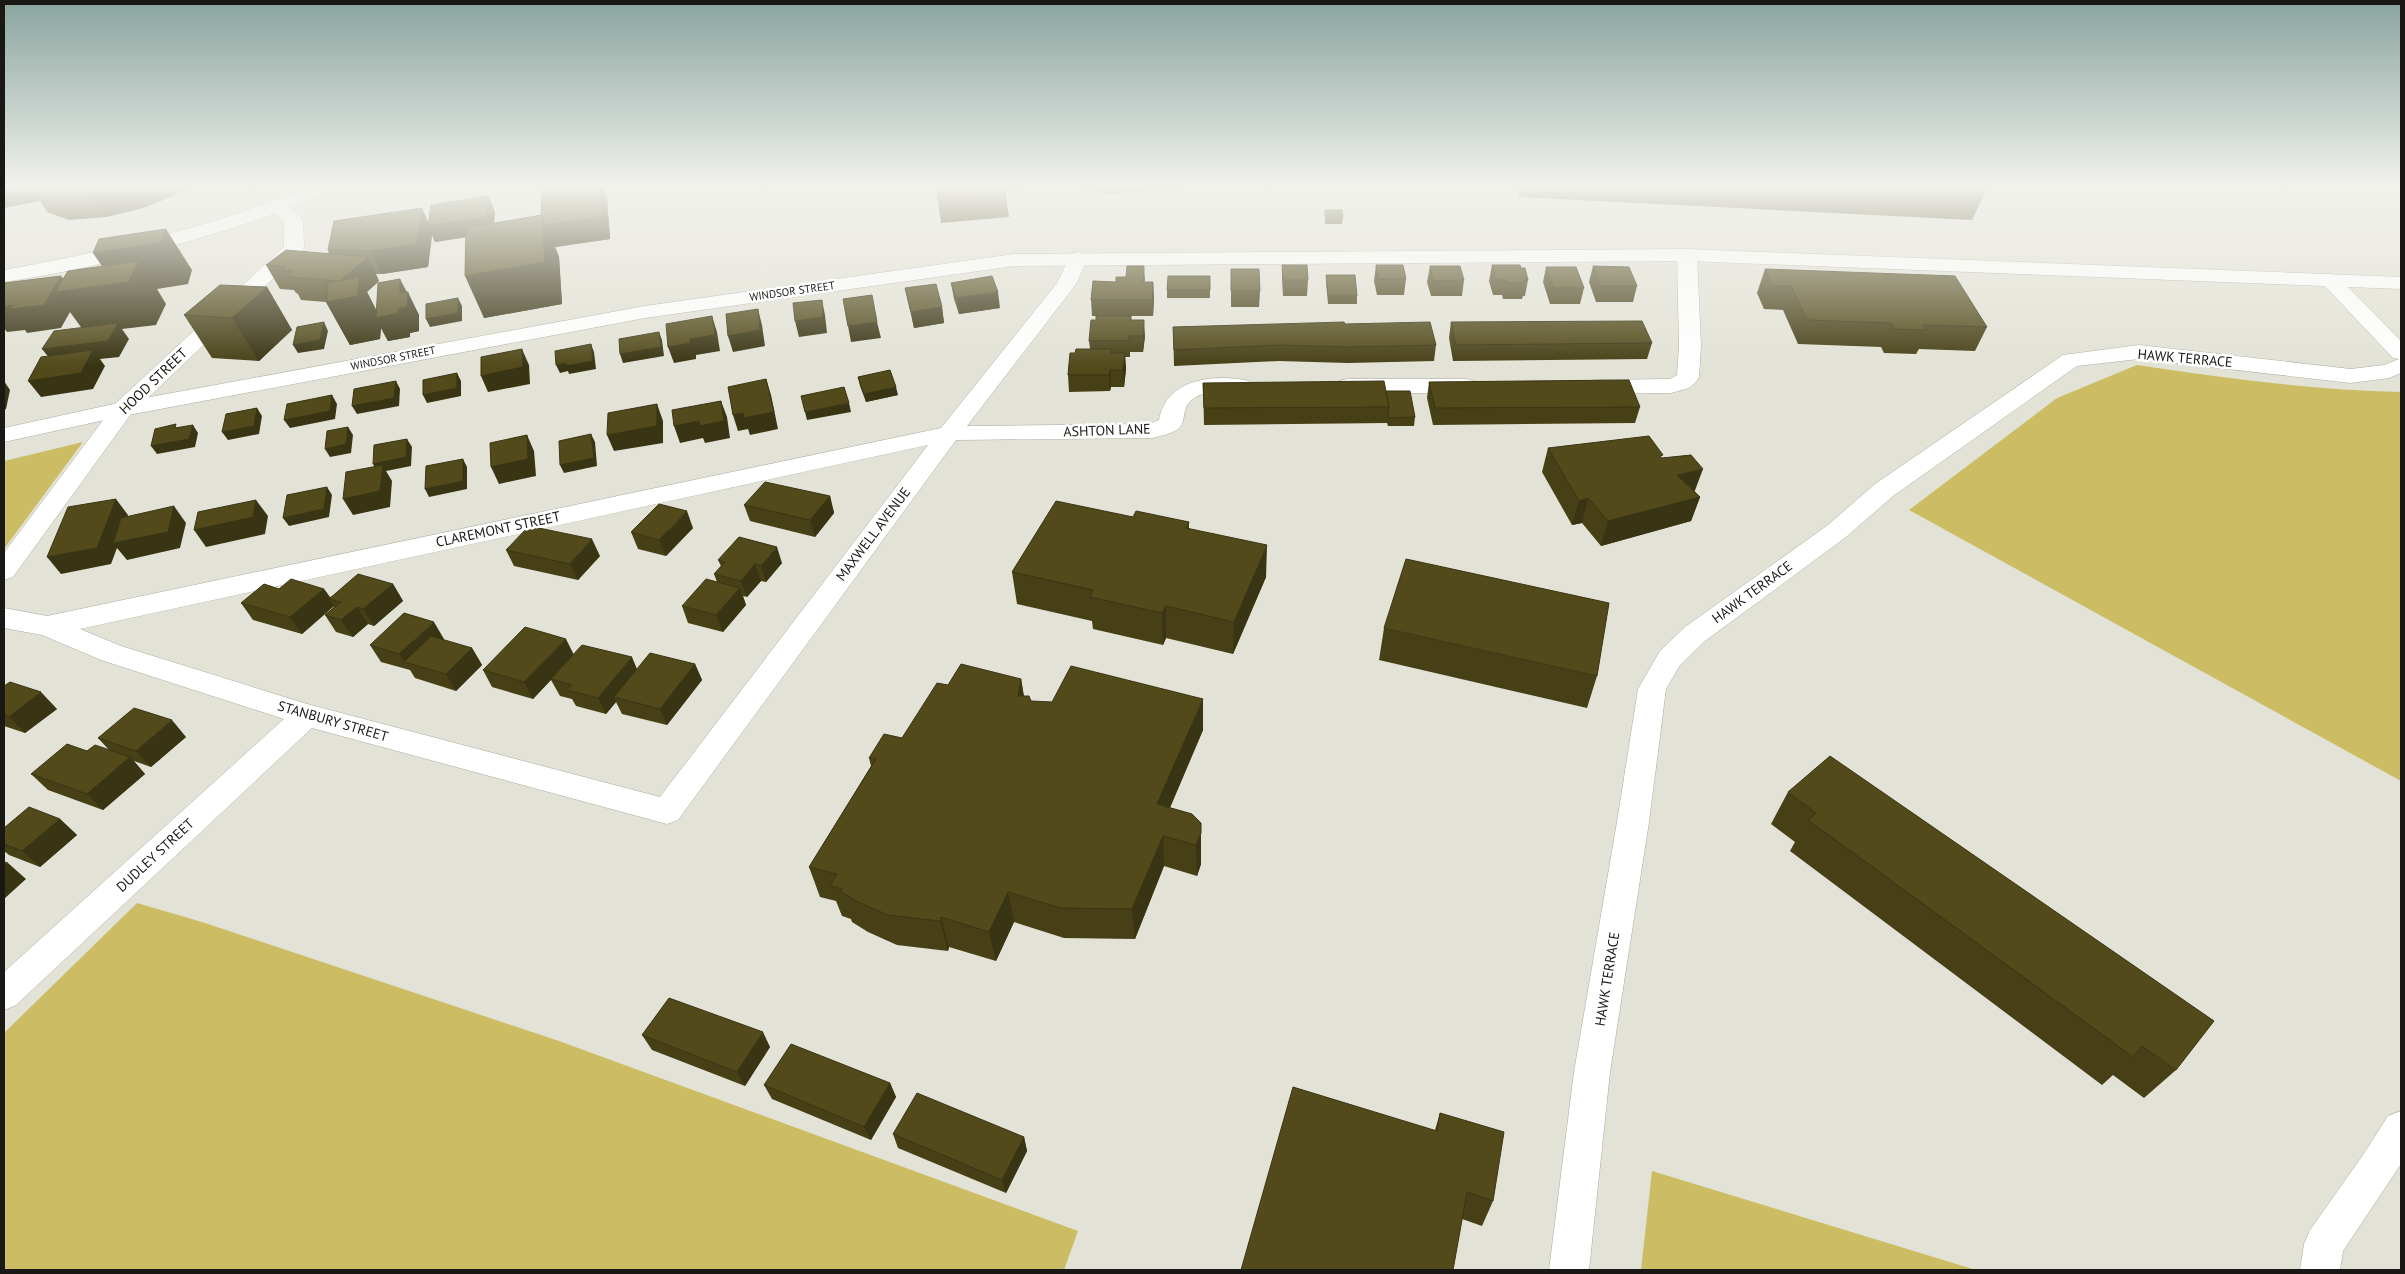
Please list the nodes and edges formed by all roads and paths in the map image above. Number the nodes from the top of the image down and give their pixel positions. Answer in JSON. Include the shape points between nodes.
{"nodes":[{"id":1,"x":147,"y":246,"type":"edge"},
{"id":2,"x":294,"y":246,"type":"edge"},
{"id":3,"x":1687,"y":255,"type":"junction"},
{"id":4,"x":1078,"y":258,"type":"junction"},
{"id":5,"x":4,"y":276,"type":"edge"},
{"id":6,"x":2330,"y":280,"type":"junction"},
{"id":7,"x":2401,"y":283,"type":"edge"},
{"id":8,"x":2401,"y":353,"type":"edge"},
{"id":9,"x":2401,"y":365,"type":"edge"},
{"id":10,"x":1258,"y":386,"type":"edge"},
{"id":11,"x":1327,"y":386,"type":"edge"},
{"id":12,"x":1485,"y":386,"type":"edge"},
{"id":13,"x":1574,"y":387,"type":"edge"},
{"id":14,"x":123,"y":408,"type":"junction"},
{"id":15,"x":949,"y":432,"type":"junction"},
{"id":16,"x":4,"y":435,"type":"edge"},
{"id":17,"x":4,"y":571,"type":"edge"},
{"id":18,"x":4,"y":618,"type":"edge"},
{"id":19,"x":47,"y":626,"type":"junction"},
{"id":20,"x":307,"y":715,"type":"junction"},
{"id":21,"x":666,"y":811,"type":"joint"},
{"id":22,"x":4,"y":994,"type":"edge"},
{"id":23,"x":2401,"y":1129,"type":"edge"},
{"id":24,"x":1569,"y":1270,"type":"edge"},
{"id":25,"x":2320,"y":1270,"type":"edge"}],
"edges":[{"from":1,"to":5,"type":"street"},
{"from":2,"to":14,"type":"street","name":"HOOD STREET"},
{"from":3,"to":4,"type":"street","name":"WINDSOR STREET"},
{"from":3,"to":6,"type":"street","name":"WINDSOR STREET"},
{"from":3,"to":13,"type":"street","via":[[1688,377],[1671,386]]},
{"from":4,"to":14,"type":"street","name":"WINDSOR STREET","via":[[1014,260],[645,312]]},
{"from":4,"to":15,"type":"street","name":"MAXWELL AVENUE","via":[[1066,284]]},
{"from":6,"to":7,"type":"street","name":"WINDSOR STREET"},
{"from":6,"to":8,"type":"street"},
{"from":9,"to":24,"type":"street","name":"HAWK TERRACE","via":[[2389,371],[2351,376],[2140,352],[2071,360],[1884,490],[1837,531],[1695,634],[1670,658],[1652,689],[1592,1072]]},
{"from":10,"to":15,"type":"street","name":"ASHTON LANE","via":[[1218,386],[1184,392],[1174,405],[1170,424],[1152,431]]},
{"from":11,"to":12,"type":"street"},
{"from":14,"to":16,"type":"street","name":"WINDSOR STREET"},
{"from":14,"to":17,"type":"street","name":"HOOD STREET"},
{"from":15,"to":19,"type":"street","name":"CLAREMONT STREET"},
{"from":15,"to":21,"type":"street","name":"MAXWELL AVENUE"},
{"from":18,"to":19,"type":"street","name":"STANBURY STREET"},
{"from":19,"to":20,"type":"street","name":"STANBURY STREET","via":[[111,653]]},
{"from":20,"to":21,"type":"street","name":"STANBURY STREET"},
{"from":20,"to":22,"type":"street","name":"DUDLEY STREET"},
{"from":23,"to":25,"type":"street","via":[[2324,1244]]}]}
